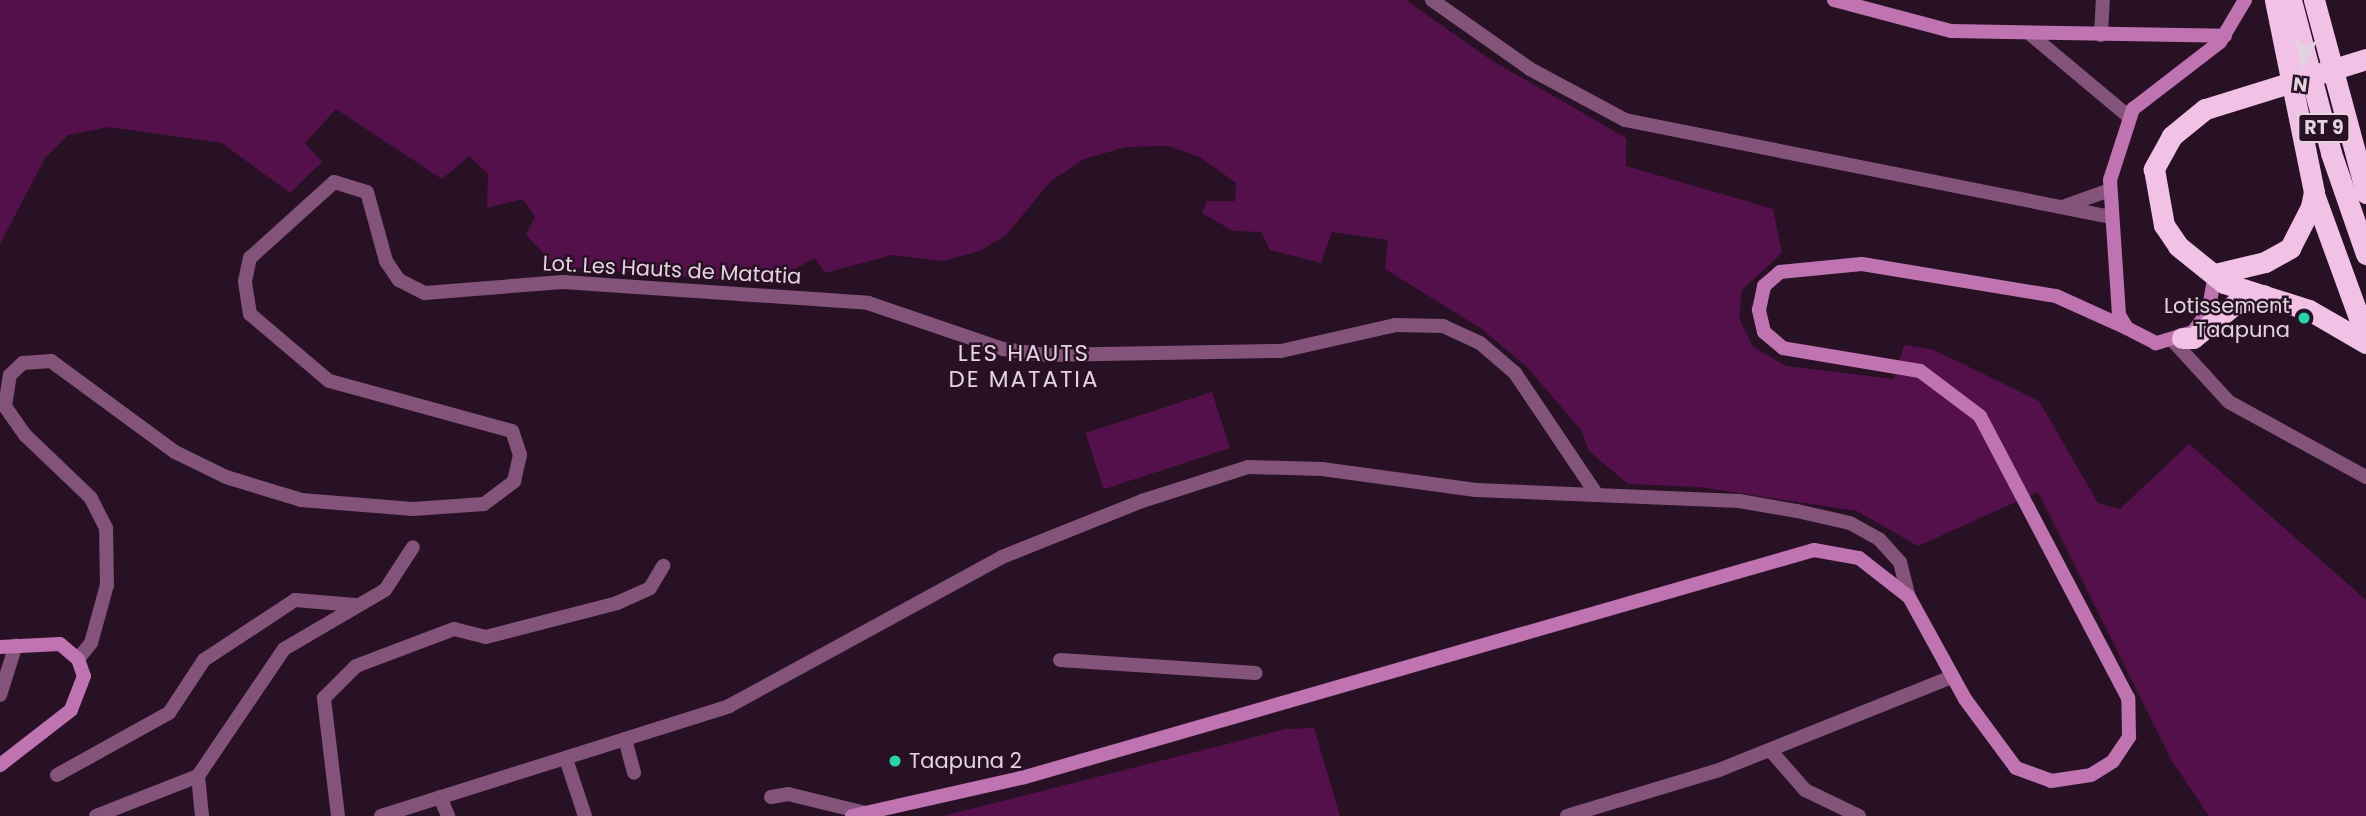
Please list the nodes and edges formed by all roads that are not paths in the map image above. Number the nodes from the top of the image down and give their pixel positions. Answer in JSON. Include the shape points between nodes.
{"nodes":[{"id":1,"x":1432,"y":0,"type":"edge"},
{"id":2,"x":1834,"y":0,"type":"edge"},
{"id":3,"x":2103,"y":0,"type":"edge"},
{"id":4,"x":2245,"y":0,"type":"edge"},
{"id":5,"x":2275,"y":0,"type":"edge"},
{"id":6,"x":2291,"y":0,"type":"edge"},
{"id":7,"x":2314,"y":0,"type":"edge"},
{"id":8,"x":2030,"y":34,"type":"junction"},
{"id":9,"x":2101,"y":35,"type":"junction"},
{"id":10,"x":2225,"y":36,"type":"junction"},
{"id":11,"x":2362,"y":60,"type":"edge"},
{"id":12,"x":2128,"y":116,"type":"junction"},
{"id":13,"x":2110,"y":190,"type":"junction"},
{"id":14,"x":2314,"y":192,"type":"junction"},
{"id":15,"x":2366,"y":193,"type":"edge"},
{"id":16,"x":2053,"y":208,"type":"junction"},
{"id":17,"x":2111,"y":217,"type":"junction"},
{"id":18,"x":2366,"y":254,"type":"edge"},
{"id":19,"x":2215,"y":274,"type":"junction"},
{"id":20,"x":2264,"y":295,"type":"junction"},
{"id":21,"x":2127,"y":328,"type":"junction"},
{"id":22,"x":2366,"y":337,"type":"edge"},
{"id":23,"x":2178,"y":340,"type":"junction"},
{"id":24,"x":2366,"y":343,"type":"edge"},
{"id":25,"x":2366,"y":477,"type":"edge"},
{"id":26,"x":1597,"y":495,"type":"junction"},
{"id":27,"x":413,"y":547,"type":"dead end"},
{"id":28,"x":663,"y":566,"type":"dead end"},
{"id":29,"x":1909,"y":597,"type":"junction"},
{"id":30,"x":355,"y":605,"type":"junction"},
{"id":31,"x":16,"y":645,"type":"junction"},
{"id":32,"x":0,"y":647,"type":"edge"},
{"id":33,"x":78,"y":659,"type":"junction"},
{"id":34,"x":1060,"y":660,"type":"dead end"},
{"id":35,"x":1256,"y":673,"type":"dead end"},
{"id":36,"x":1951,"y":677,"type":"junction"},
{"id":37,"x":0,"y":695,"type":"edge"},
{"id":38,"x":625,"y":739,"type":"junction"},
{"id":39,"x":1772,"y":751,"type":"junction"},
{"id":40,"x":566,"y":759,"type":"junction"},
{"id":41,"x":0,"y":765,"type":"edge"},
{"id":42,"x":634,"y":773,"type":"dead end"},
{"id":43,"x":57,"y":775,"type":"dead end"},
{"id":44,"x":198,"y":776,"type":"junction"},
{"id":45,"x":440,"y":797,"type":"junction"},
{"id":46,"x":771,"y":797,"type":"dead end"},
{"id":47,"x":859,"y":814,"type":"edge"},
{"id":48,"x":96,"y":816,"type":"edge"},
{"id":49,"x":202,"y":816,"type":"edge"},
{"id":50,"x":338,"y":816,"type":"edge"},
{"id":51,"x":381,"y":816,"type":"edge"},
{"id":52,"x":448,"y":816,"type":"edge"},
{"id":53,"x":585,"y":816,"type":"edge"},
{"id":54,"x":1567,"y":816,"type":"edge"},
{"id":55,"x":1859,"y":816,"type":"edge"}],
"edges":[{"from":1,"to":16,"type":"street","via":[[1530,69],[1625,120]]},
{"from":2,"to":8,"type":"main road","via":[[1951,31]]},
{"from":3,"to":9,"type":"street"},
{"from":4,"to":10,"type":"main road"},
{"from":5,"to":14,"type":"highway"},
{"from":6,"to":18,"type":"highway","number":"RT 9","via":[[2331,153]]},
{"from":7,"to":15,"type":"highway","number":"RT 9"},
{"from":8,"to":9,"type":"main road"},
{"from":8,"to":12,"type":"street"},
{"from":9,"to":10,"type":"main road"},
{"from":10,"to":12,"type":"main road"},
{"from":11,"to":19,"type":"highway","via":[[2205,109],[2172,136],[2154,169],[2164,225],[2178,246]]},
{"from":12,"to":13,"type":"main road"},
{"from":13,"to":16,"type":"street"},
{"from":13,"to":17,"type":"main road"},
{"from":14,"to":19,"type":"highway","via":[[2307,222],[2290,248],[2265,262]]},
{"from":14,"to":22,"type":"highway"},
{"from":16,"to":17,"type":"street"},
{"from":17,"to":21,"type":"main road","via":[[2119,315]]},
{"from":19,"to":20,"type":"highway"},
{"from":19,"to":23,"type":"main road","via":[[2204,321]]},
{"from":20,"to":23,"type":"highway","via":[[2235,303],[2193,338]]},
{"from":20,"to":24,"type":"highway","via":[[2330,319]]},
{"from":21,"to":23,"type":"main road","via":[[2148,341]]},
{"from":21,"to":36,"type":"main road","via":[[2056,296],[1879,265],[1793,269],[1764,286],[1759,322],[1783,348],[1920,371],[1972,405],[2122,685],[2132,713],[2129,737],[2113,761],[2091,775],[2042,779],[2008,760]]},
{"from":23,"to":25,"type":"street","via":[[2229,402]]},
{"from":26,"to":29,"type":"street","via":[[1739,501],[1850,523],[1892,549]]},
{"from":26,"to":33,"type":"street","name":"Lot. Les Hauts de Matatia","via":[[1515,373],[1480,343],[1443,326],[1395,325],[1267,352],[1052,355],[1003,349],[868,303],[563,282],[425,293],[399,280],[386,261],[368,192],[350,182],[334,182],[250,258],[245,281],[250,314],[295,359],[329,381],[512,430],[520,455],[514,481],[484,504],[413,509],[301,500],[226,477],[175,452],[51,361],[23,363],[9,375],[5,406],[25,435],[91,498],[106,528],[107,586],[91,643]]},
{"from":26,"to":38,"type":"street","via":[[1476,491],[1303,467],[1234,471],[1019,549],[749,697]]},
{"from":27,"to":30,"type":"street","via":[[385,590]]},
{"from":28,"to":50,"type":"street","via":[[650,589],[617,603],[496,636],[454,629],[356,666],[324,698]]},
{"from":29,"to":36,"type":"main road"},
{"from":29,"to":47,"type":"main road","via":[[1846,553],[1791,554],[1025,777]]},
{"from":30,"to":43,"type":"street","via":[[295,600],[204,660],[169,713]]},
{"from":30,"to":44,"type":"street","via":[[284,649]]},
{"from":31,"to":32,"type":"main road"},
{"from":31,"to":33,"type":"main road","via":[[51,642]]},
{"from":31,"to":37,"type":"street"},
{"from":33,"to":41,"type":"main road","via":[[83,685],[71,710]]},
{"from":34,"to":35,"type":"street"},
{"from":36,"to":39,"type":"street"},
{"from":38,"to":40,"type":"street"},
{"from":38,"to":42,"type":"street"},
{"from":39,"to":54,"type":"street"},
{"from":39,"to":55,"type":"street","via":[[1805,790]]},
{"from":40,"to":45,"type":"street"},
{"from":40,"to":53,"type":"street"},
{"from":44,"to":48,"type":"street"},
{"from":44,"to":49,"type":"street"},
{"from":45,"to":51,"type":"street"},
{"from":45,"to":52,"type":"street"},
{"from":46,"to":47,"type":"street","via":[[788,794]]}]}
